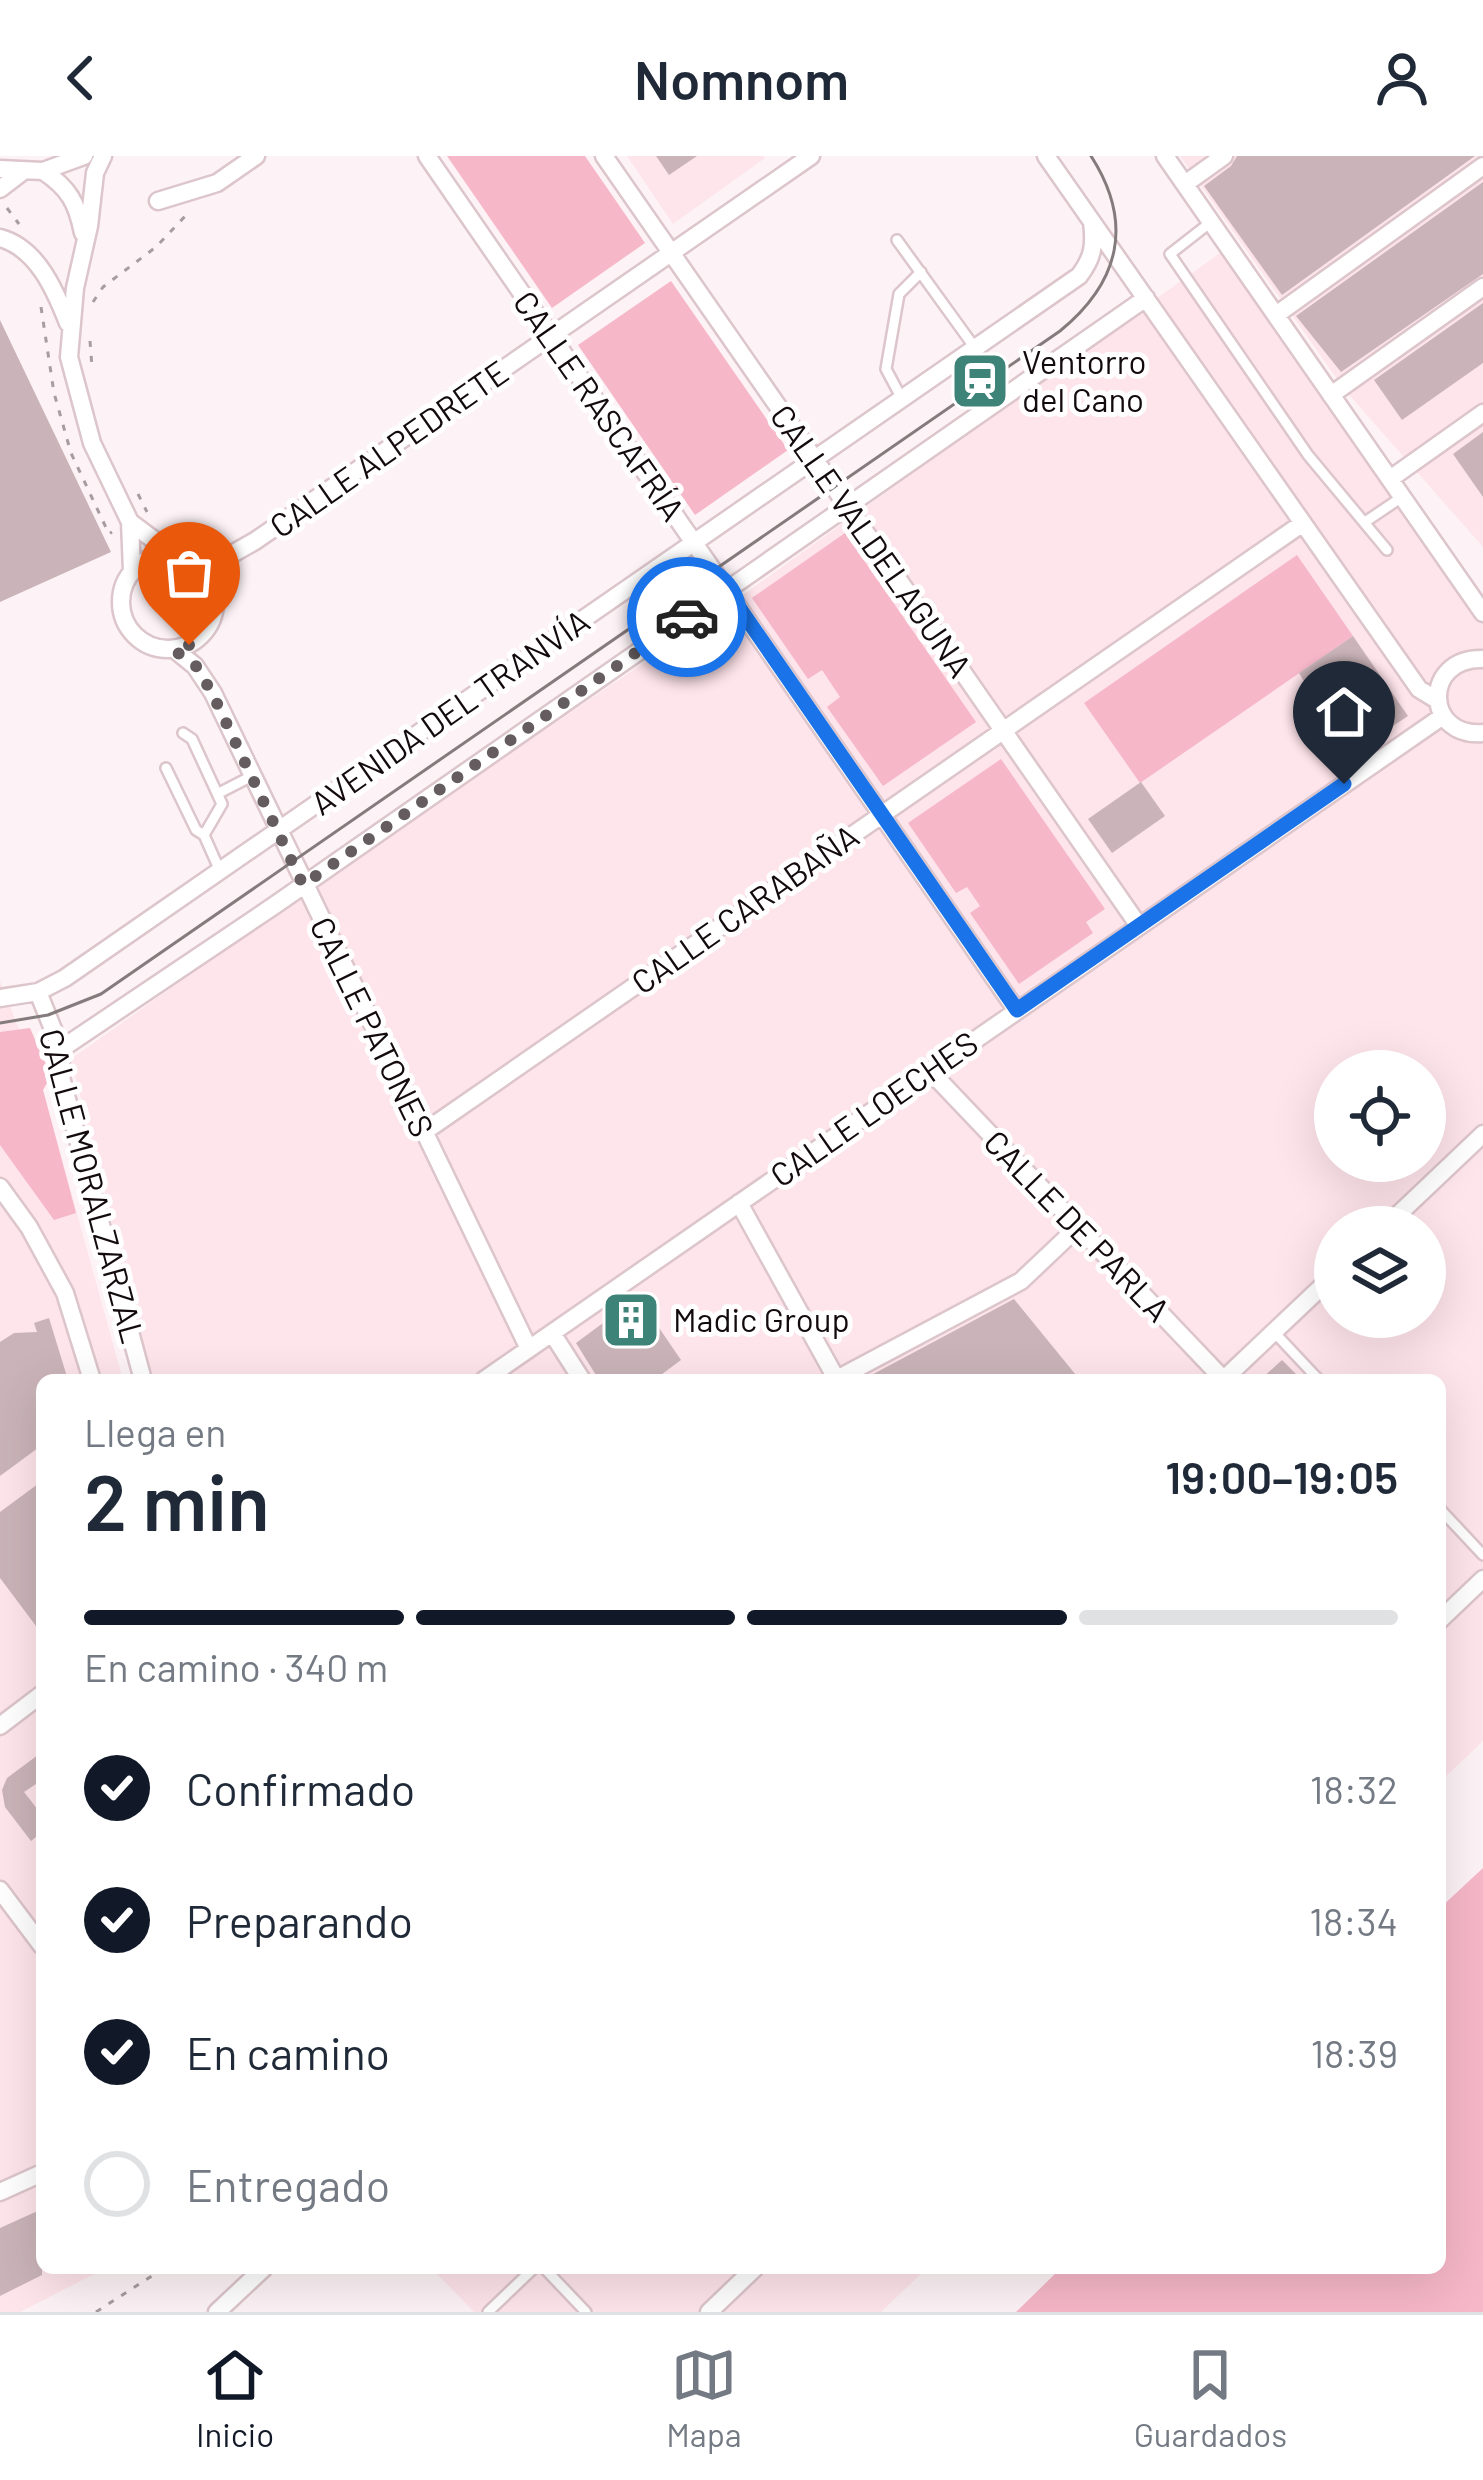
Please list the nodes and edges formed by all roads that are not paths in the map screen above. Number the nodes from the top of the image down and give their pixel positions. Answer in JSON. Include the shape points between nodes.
{"nodes":[{"id":1,"x":84,"y":156,"type":"edge"},
{"id":2,"x":103,"y":156,"type":"edge"},
{"id":3,"x":256,"y":156,"type":"edge"},
{"id":4,"x":427,"y":156,"type":"edge"},
{"id":5,"x":604,"y":156,"type":"edge"},
{"id":6,"x":811,"y":156,"type":"edge"},
{"id":7,"x":1046,"y":156,"type":"edge"},
{"id":8,"x":1165,"y":156,"type":"edge"},
{"id":9,"x":1224,"y":156,"type":"edge"},
{"id":10,"x":1483,"y":166,"type":"edge"},
{"id":11,"x":0,"y":169,"type":"edge"},
{"id":12,"x":43,"y":171,"type":"junction"},
{"id":13,"x":21,"y":172,"type":"junction"},
{"id":14,"x":1185,"y":184,"type":"junction"},
{"id":15,"x":0,"y":188,"type":"edge"},
{"id":16,"x":158,"y":201,"type":"dead end"},
{"id":17,"x":1092,"y":222,"type":"junction"},
{"id":18,"x":1211,"y":222,"type":"junction"},
{"id":19,"x":0,"y":238,"type":"edge"},
{"id":20,"x":897,"y":240,"type":"dead end"},
{"id":21,"x":86,"y":248,"type":"junction"},
{"id":22,"x":671,"y":253,"type":"junction"},
{"id":23,"x":921,"y":272,"type":"junction"},
{"id":24,"x":1483,"y":286,"type":"edge"},
{"id":25,"x":1146,"y":298,"type":"junction"},
{"id":26,"x":1276,"y":316,"type":"junction"},
{"id":27,"x":69,"y":327,"type":"junction"},
{"id":28,"x":551,"y":336,"type":"junction"},
{"id":29,"x":975,"y":348,"type":"junction"},
{"id":30,"x":1331,"y":394,"type":"junction"},
{"id":31,"x":902,"y":399,"type":"junction"},
{"id":32,"x":1483,"y":413,"type":"edge"},
{"id":33,"x":814,"y":459,"type":"junction"},
{"id":34,"x":1390,"y":479,"type":"junction"},
{"id":35,"x":1402,"y":496,"type":"junction"},
{"id":36,"x":847,"y":506,"type":"junction"},
{"id":37,"x":130,"y":522,"type":"junction"},
{"id":38,"x":1365,"y":522,"type":"junction"},
{"id":39,"x":1303,"y":523,"type":"junction"},
{"id":40,"x":694,"y":543,"type":"junction"},
{"id":41,"x":1387,"y":550,"type":"dead end"},
{"id":42,"x":174,"y":555,"type":"junction"},
{"id":43,"x":198,"y":566,"type":"junction"},
{"id":44,"x":131,"y":571,"type":"junction"},
{"id":45,"x":727,"y":590,"type":"junction"},
{"id":46,"x":1483,"y":613,"type":"edge"},
{"id":47,"x":174,"y":650,"type":"junction"},
{"id":48,"x":1483,"y":659,"type":"edge"},
{"id":49,"x":1440,"y":708,"type":"junction"},
{"id":50,"x":1003,"y":730,"type":"junction"},
{"id":51,"x":183,"y":733,"type":"dead end"},
{"id":52,"x":1483,"y":734,"type":"edge"},
{"id":53,"x":166,"y":768,"type":"dead end"},
{"id":54,"x":253,"y":776,"type":"junction"},
{"id":55,"x":219,"y":793,"type":"junction"},
{"id":56,"x":882,"y":814,"type":"junction"},
{"id":57,"x":278,"y":831,"type":"junction"},
{"id":58,"x":204,"y":835,"type":"junction"},
{"id":59,"x":220,"y":871,"type":"junction"},
{"id":60,"x":303,"y":885,"type":"junction"},
{"id":61,"x":1139,"y":926,"type":"junction"},
{"id":62,"x":38,"y":992,"type":"junction"},
{"id":63,"x":2,"y":996,"type":"edge"},
{"id":64,"x":1017,"y":1010,"type":"junction"},
{"id":65,"x":61,"y":1049,"type":"junction"},
{"id":66,"x":930,"y":1071,"type":"junction"},
{"id":67,"x":424,"y":1132,"type":"junction"},
{"id":68,"x":1483,"y":1134,"type":"edge"},
{"id":69,"x":0,"y":1186,"type":"edge"},
{"id":70,"x":739,"y":1203,"type":"junction"},
{"id":71,"x":1406,"y":1206,"type":"edge"},
{"id":72,"x":1078,"y":1227,"type":"junction"},
{"id":73,"x":1314,"y":1294,"type":"edge"},
{"id":74,"x":1274,"y":1332,"type":"junction"},
{"id":75,"x":552,"y":1333,"type":"junction"},
{"id":76,"x":529,"y":1349,"type":"junction"},
{"id":77,"x":90,"y":1374,"type":"edge"},
{"id":78,"x":141,"y":1374,"type":"edge"},
{"id":79,"x":493,"y":1374,"type":"edge"},
{"id":80,"x":578,"y":1374,"type":"edge"},
{"id":81,"x":833,"y":1374,"type":"edge"},
{"id":82,"x":847,"y":1374,"type":"edge"},
{"id":83,"x":1218,"y":1374,"type":"edge"},
{"id":84,"x":1230,"y":1374,"type":"edge"},
{"id":85,"x":1312,"y":1374,"type":"edge"},
{"id":86,"x":1446,"y":1515,"type":"edge"},
{"id":87,"x":1483,"y":1555,"type":"edge"},
{"id":88,"x":1483,"y":1580,"type":"edge"},
{"id":89,"x":1446,"y":1614,"type":"edge"},
{"id":90,"x":36,"y":1699,"type":"edge"},
{"id":91,"x":0,"y":1726,"type":"edge"},
{"id":92,"x":0,"y":1890,"type":"edge"},
{"id":93,"x":36,"y":1938,"type":"edge"},
{"id":94,"x":36,"y":2176,"type":"edge"},
{"id":95,"x":0,"y":2192,"type":"edge"},
{"id":96,"x":258,"y":2274,"type":"edge"},
{"id":97,"x":528,"y":2274,"type":"edge"},
{"id":98,"x":550,"y":2274,"type":"edge"},
{"id":99,"x":749,"y":2274,"type":"edge"},
{"id":100,"x":217,"y":2312,"type":"edge"},
{"id":101,"x":488,"y":2312,"type":"edge"},
{"id":102,"x":586,"y":2312,"type":"edge"},
{"id":103,"x":709,"y":2312,"type":"edge"}],
"edges":[{"from":1,"to":12,"type":"street"},
{"from":2,"to":21,"type":"street"},
{"from":3,"to":16,"type":"street","via":[[217,184]]},
{"from":4,"to":28,"type":"street","name":"CALLE RASCAFRÍA"},
{"from":5,"to":22,"type":"street","name":"CALLE VALDELAGUNA"},
{"from":6,"to":22,"type":"street","name":"CALLE ALPEDRETE"},
{"from":7,"to":17,"type":"street"},
{"from":8,"to":14,"type":"street"},
{"from":9,"to":14,"type":"street"},
{"from":10,"to":26,"type":"street"},
{"from":11,"to":13,"type":"street"},
{"from":12,"to":13,"type":"street"},
{"from":12,"to":21,"type":"street","via":[[74,199]]},
{"from":13,"to":15,"type":"street"},
{"from":14,"to":18,"type":"street"},
{"from":17,"to":25,"type":"street"},
{"from":17,"to":29,"type":"street","name":"AVENIDA DEL TRANVÍA","via":[[1095,245],[1079,276]]},
{"from":18,"to":26,"type":"street"},
{"from":18,"to":38,"type":"lane","via":[[1170,254],[1308,455]]},
{"from":19,"to":27,"type":"street","via":[[44,272]]},
{"from":20,"to":23,"type":"lane"},
{"from":21,"to":27,"type":"street"},
{"from":22,"to":28,"type":"street","name":"CALLE ALPEDRETE"},
{"from":22,"to":33,"type":"street","name":"CALLE VALDELAGUNA"},
{"from":23,"to":29,"type":"lane"},
{"from":23,"to":31,"type":"lane","via":[[899,294],[886,369]]},
{"from":24,"to":30,"type":"street"},
{"from":25,"to":36,"type":"street","name":"AVENIDA DEL TRANVÍA"},
{"from":25,"to":39,"type":"street"},
{"from":26,"to":30,"type":"street"},
{"from":27,"to":37,"type":"street","via":[[74,388]]},
{"from":28,"to":40,"type":"street","name":"CALLE RASCAFRÍA"},
{"from":28,"to":43,"type":"street","name":"CALLE ALPEDRETE","via":[[255,542]]},
{"from":29,"to":31,"type":"street","name":"AVENIDA DEL TRANVÍA"},
{"from":30,"to":34,"type":"street"},
{"from":31,"to":33,"type":"street","name":"AVENIDA DEL TRANVÍA"},
{"from":32,"to":34,"type":"street"},
{"from":33,"to":36,"type":"street","name":"CALLE VALDELAGUNA"},
{"from":33,"to":40,"type":"street","name":"AVENIDA DEL TRANVÍA"},
{"from":34,"to":35,"type":"street"},
{"from":35,"to":38,"type":"lane"},
{"from":35,"to":46,"type":"street"},
{"from":36,"to":45,"type":"street","name":"AVENIDA DEL TRANVÍA"},
{"from":36,"to":50,"type":"street","name":"CALLE VALDELAGUNA"},
{"from":37,"to":42,"type":"street"},
{"from":37,"to":44,"type":"street"},
{"from":38,"to":41,"type":"lane"},
{"from":39,"to":49,"type":"street"},
{"from":39,"to":50,"type":"street","name":"CALLE CARABAÑA"},
{"from":40,"to":45,"type":"street","name":"CALLE RASCAFRÍA"},
{"from":40,"to":57,"type":"street","name":"AVENIDA DEL TRANVÍA"},
{"from":42,"to":43,"type":"street"},
{"from":42,"to":44,"type":"street"},
{"from":43,"to":47,"type":"street","via":[[214,592],[211,623]]},
{"from":44,"to":47,"type":"street","via":[[122,617],[142,643]]},
{"from":45,"to":56,"type":"street","name":"CALLE RASCAFRÍA"},
{"from":45,"to":60,"type":"street","name":"AVENIDA DEL TRANVÍA"},
{"from":47,"to":54,"type":"street","name":"CALLE PATONES","via":[[196,666]]},
{"from":48,"to":49,"type":"street","name":"CALLE LOECHES","via":[[1449,669],[1438,688]]},
{"from":49,"to":52,"type":"street","via":[[1462,733]]},
{"from":49,"to":61,"type":"street","name":"CALLE LOECHES"},
{"from":50,"to":56,"type":"street","name":"CALLE CARABAÑA"},
{"from":50,"to":61,"type":"street","name":"CALLE VALDELAGUNA"},
{"from":51,"to":55,"type":"lane"},
{"from":53,"to":58,"type":"lane"},
{"from":54,"to":55,"type":"lane"},
{"from":54,"to":57,"type":"street","name":"CALLE PATONES"},
{"from":55,"to":58,"type":"lane","via":[[218,816]]},
{"from":56,"to":64,"type":"street","name":"CALLE RASCAFRÍA"},
{"from":56,"to":67,"type":"street","name":"CALLE CARABAÑA"},
{"from":57,"to":59,"type":"street","name":"AVENIDA DEL TRANVÍA"},
{"from":57,"to":60,"type":"street","name":"CALLE PATONES"},
{"from":58,"to":59,"type":"lane"},
{"from":59,"to":62,"type":"street","name":"AVENIDA DEL TRANVÍA"},
{"from":60,"to":65,"type":"street","name":"AVENIDA DEL TRANVÍA"},
{"from":60,"to":67,"type":"street","name":"CALLE PATONES"},
{"from":61,"to":64,"type":"street","name":"CALLE LOECHES"},
{"from":62,"to":63,"type":"street","name":"AVENIDA DEL TRANVÍA"},
{"from":62,"to":65,"type":"street","name":"CALLE MORALZARZAL"},
{"from":64,"to":66,"type":"street","name":"CALLE LOECHES"},
{"from":65,"to":78,"type":"street","name":"CALLE MORALZARZAL","via":[[61,1077]]},
{"from":66,"to":70,"type":"street","name":"CALLE LOECHES"},
{"from":66,"to":72,"type":"street","name":"CALLE DE PARLA"},
{"from":67,"to":76,"type":"street","name":"CALLE PATONES"},
{"from":68,"to":71,"type":"street"},
{"from":69,"to":77,"type":"street","via":[[65,1293]]},
{"from":70,"to":75,"type":"street","name":"CALLE LOECHES"},
{"from":70,"to":81,"type":"street"},
{"from":72,"to":82,"type":"street","via":[[1021,1281]]},
{"from":72,"to":83,"type":"street","name":"CALLE DE PARLA"},
{"from":73,"to":74,"type":"street"},
{"from":74,"to":84,"type":"street"},
{"from":74,"to":85,"type":"lane"},
{"from":75,"to":76,"type":"street","name":"CALLE LOECHES"},
{"from":75,"to":80,"type":"street"},
{"from":76,"to":79,"type":"street","name":"CALLE LOECHES"},
{"from":86,"to":87,"type":"lane"},
{"from":88,"to":89,"type":"street"},
{"from":90,"to":91,"type":"street"},
{"from":92,"to":93,"type":"street"},
{"from":94,"to":95,"type":"street"},
{"from":96,"to":100,"type":"street"},
{"from":97,"to":101,"type":"lane"},
{"from":98,"to":102,"type":"lane"},
{"from":99,"to":103,"type":"street"}]}
